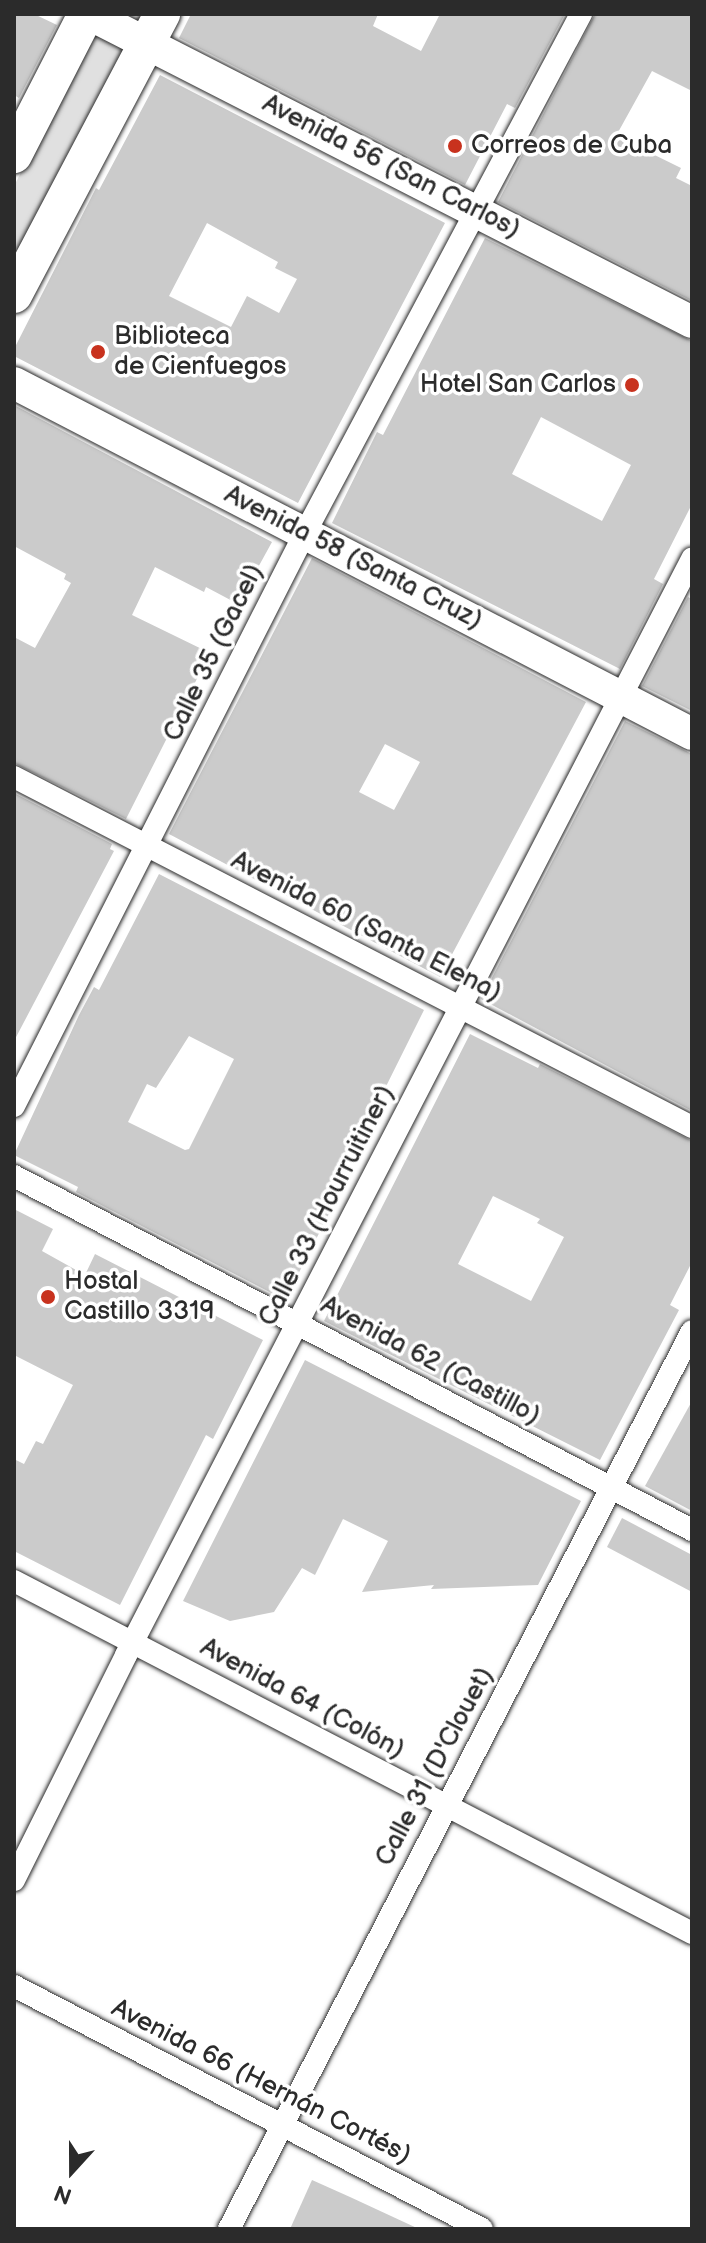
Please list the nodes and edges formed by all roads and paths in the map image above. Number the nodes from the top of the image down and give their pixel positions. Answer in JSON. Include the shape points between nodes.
{"nodes":[{"id":1,"x":87,"y":14,"type":"edge"},
{"id":2,"x":581,"y":14,"type":"edge"},
{"id":3,"x":154,"y":29,"type":"edge"},
{"id":4,"x":14,"y":155,"type":"edge"},
{"id":5,"x":479,"y":211,"type":"junction"},
{"id":6,"x":14,"y":295,"type":"edge"},
{"id":7,"x":692,"y":322,"type":"edge"},
{"id":8,"x":14,"y":383,"type":"edge"},
{"id":9,"x":305,"y":533,"type":"junction"},
{"id":10,"x":692,"y":559,"type":"edge"},
{"id":11,"x":621,"y":697,"type":"junction"},
{"id":12,"x":692,"y":734,"type":"edge"},
{"id":13,"x":14,"y":777,"type":"edge"},
{"id":14,"x":149,"y":846,"type":"junction"},
{"id":15,"x":461,"y":1007,"type":"junction"},
{"id":16,"x":14,"y":1106,"type":"edge"},
{"id":17,"x":692,"y":1127,"type":"edge"},
{"id":18,"x":14,"y":1176,"type":"edge"},
{"id":19,"x":298,"y":1324,"type":"junction"},
{"id":20,"x":692,"y":1331,"type":"edge"},
{"id":21,"x":611,"y":1488,"type":"junction"},
{"id":22,"x":692,"y":1530,"type":"edge"},
{"id":23,"x":14,"y":1581,"type":"edge"},
{"id":24,"x":133,"y":1643,"type":"junction"},
{"id":25,"x":446,"y":1806,"type":"junction"},
{"id":26,"x":14,"y":1880,"type":"edge"},
{"id":27,"x":692,"y":1933,"type":"edge"},
{"id":28,"x":14,"y":1986,"type":"edge"},
{"id":29,"x":281,"y":2124,"type":"junction"},
{"id":30,"x":229,"y":2229,"type":"edge"},
{"id":31,"x":482,"y":2229,"type":"edge"}],
"edges":[{"from":1,"to":3,"type":"main road","name":"Avenida 56 (San Carlos)"},
{"from":1,"to":4,"type":"main road"},
{"from":2,"to":5,"type":"street","name":"Calle 35 (Gacel)"},
{"from":3,"to":5,"type":"main road","name":"Avenida 56 (San Carlos)"},
{"from":3,"to":6,"type":"main road"},
{"from":5,"to":7,"type":"main road","name":"Avenida 56 (San Carlos)"},
{"from":5,"to":9,"type":"street","name":"Calle 35 (Gacel)"},
{"from":8,"to":9,"type":"main road","name":"Avenida 58 (Santa Cruz)"},
{"from":9,"to":11,"type":"main road","name":"Avenida 58 (Santa Cruz)"},
{"from":9,"to":14,"type":"street","name":"Calle 35 (Gacel)"},
{"from":10,"to":11,"type":"street","name":"Calle 33 (Hourruitiner)"},
{"from":11,"to":12,"type":"main road","name":"Avenida 58 (Santa Cruz)"},
{"from":11,"to":15,"type":"street","name":"Calle 33 (Hourruitiner)"},
{"from":13,"to":14,"type":"street","name":"Avenida 60 (Santa Elena)"},
{"from":14,"to":15,"type":"street","name":"Avenida 60 (Santa Elena)"},
{"from":14,"to":16,"type":"street","name":"Calle 35 (Gacel)"},
{"from":15,"to":17,"type":"street","name":"Avenida 60 (Santa Elena)"},
{"from":15,"to":19,"type":"street","name":"Calle 33 (Hourruitiner)"},
{"from":18,"to":19,"type":"street","name":"Avenida 62 (Castillo)"},
{"from":19,"to":21,"type":"street","name":"Avenida 62 (Castillo)"},
{"from":19,"to":24,"type":"street","name":"Calle 33 (Hourruitiner)"},
{"from":20,"to":21,"type":"street","name":"Calle 31 (D'Clouet)"},
{"from":21,"to":22,"type":"street","name":"Avenida 62 (Castillo)"},
{"from":21,"to":25,"type":"street","name":"Calle 31 (D'Clouet)"},
{"from":23,"to":24,"type":"street","name":"Avenida 64 (Colón)"},
{"from":24,"to":25,"type":"street","name":"Avenida 64 (Colón)"},
{"from":24,"to":26,"type":"street","name":"Calle 33 (Hourruitiner)"},
{"from":25,"to":27,"type":"street","name":"Avenida 64 (Colón)"},
{"from":25,"to":29,"type":"street","name":"Calle 31 (D'Clouet)"},
{"from":28,"to":29,"type":"street","name":"Avenida 66 (Hernán Cortés)"},
{"from":29,"to":30,"type":"street","name":"Calle 31 (D'Clouet)"},
{"from":29,"to":31,"type":"street","name":"Avenida 66 (Hernán Cortés)"}]}
